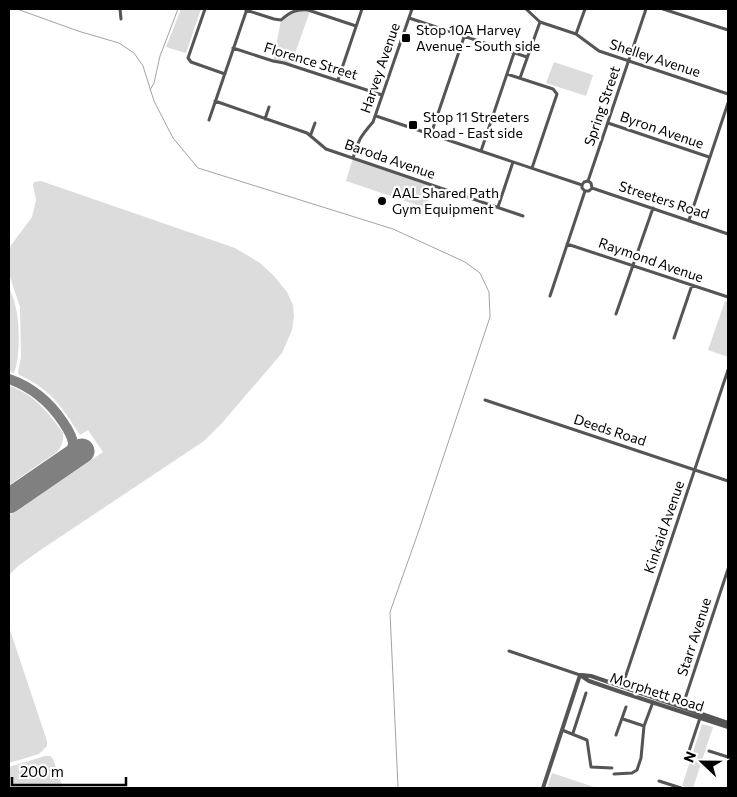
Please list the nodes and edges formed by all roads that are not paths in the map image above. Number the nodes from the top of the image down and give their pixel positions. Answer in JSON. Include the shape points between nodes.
{"nodes":[{"id":1,"x":120,"y":9,"type":"edge"},
{"id":2,"x":204,"y":9,"type":"edge"},
{"id":3,"x":308,"y":9,"type":"edge"},
{"id":4,"x":362,"y":9,"type":"edge"},
{"id":5,"x":412,"y":9,"type":"edge"},
{"id":6,"x":526,"y":9,"type":"edge"},
{"id":7,"x":585,"y":9,"type":"edge"},
{"id":8,"x":646,"y":9,"type":"edge"},
{"id":9,"x":663,"y":9,"type":"edge"},
{"id":10,"x":246,"y":10,"type":"edge"},
{"id":11,"x":409,"y":18,"type":"junction"},
{"id":12,"x":121,"y":19,"type":"dead end"},
{"id":13,"x":540,"y":22,"type":"junction"},
{"id":14,"x":356,"y":26,"type":"junction"},
{"id":15,"x":728,"y":30,"type":"edge"},
{"id":16,"x":576,"y":34,"type":"junction"},
{"id":17,"x":464,"y":37,"type":"junction"},
{"id":18,"x":233,"y":48,"type":"junction"},
{"id":19,"x":514,"y":53,"type":"junction"},
{"id":20,"x":527,"y":58,"type":"junction"},
{"id":21,"x":629,"y":60,"type":"junction"},
{"id":22,"x":225,"y":74,"type":"junction"},
{"id":23,"x":507,"y":74,"type":"junction"},
{"id":24,"x":520,"y":78,"type":"junction"},
{"id":25,"x":338,"y":80,"type":"junction"},
{"id":26,"x":728,"y":94,"type":"edge"},
{"id":27,"x":382,"y":95,"type":"junction"},
{"id":28,"x":215,"y":101,"type":"junction"},
{"id":29,"x":728,"y":103,"type":"edge"},
{"id":30,"x":269,"y":107,"type":"dead end"},
{"id":31,"x":376,"y":116,"type":"junction"},
{"id":32,"x":726,"y":116,"type":"edge"},
{"id":33,"x":265,"y":119,"type":"junction"},
{"id":34,"x":209,"y":120,"type":"dead end"},
{"id":35,"x":315,"y":123,"type":"dead end"},
{"id":36,"x":608,"y":123,"type":"junction"},
{"id":37,"x":310,"y":134,"type":"junction"},
{"id":38,"x":431,"y":134,"type":"junction"},
{"id":39,"x":481,"y":151,"type":"junction"},
{"id":40,"x":710,"y":157,"type":"junction"},
{"id":41,"x":353,"y":158,"type":"junction"},
{"id":42,"x":513,"y":162,"type":"junction"},
{"id":43,"x":532,"y":168,"type":"junction"},
{"id":44,"x":588,"y":181,"type":"junction"},
{"id":45,"x":582,"y":185,"type":"junction"},
{"id":46,"x":592,"y":188,"type":"junction"},
{"id":47,"x":585,"y":192,"type":"junction"},
{"id":48,"x":498,"y":207,"type":"junction"},
{"id":49,"x":653,"y":208,"type":"junction"},
{"id":50,"x":523,"y":216,"type":"dead end"},
{"id":51,"x":689,"y":220,"type":"junction"},
{"id":52,"x":728,"y":234,"type":"edge"},
{"id":53,"x":567,"y":244,"type":"junction"},
{"id":54,"x":632,"y":265,"type":"junction"},
{"id":55,"x":692,"y":285,"type":"junction"},
{"id":56,"x":550,"y":296,"type":"dead end"},
{"id":57,"x":728,"y":298,"type":"edge"},
{"id":58,"x":616,"y":314,"type":"dead end"},
{"id":59,"x":674,"y":338,"type":"dead end"},
{"id":60,"x":728,"y":370,"type":"edge"},
{"id":61,"x":485,"y":400,"type":"dead end"},
{"id":62,"x":695,"y":470,"type":"junction"},
{"id":63,"x":728,"y":481,"type":"edge"},
{"id":64,"x":728,"y":569,"type":"edge"},
{"id":65,"x":509,"y":652,"type":"dead end"},
{"id":66,"x":580,"y":675,"type":"junction"},
{"id":67,"x":622,"y":687,"type":"junction"},
{"id":68,"x":621,"y":692,"type":"junction"},
{"id":69,"x":586,"y":693,"type":"dead end"},
{"id":70,"x":653,"y":702,"type":"junction"},
{"id":71,"x":626,"y":708,"type":"dead end"},
{"id":72,"x":682,"y":710,"type":"junction"},
{"id":73,"x":700,"y":718,"type":"junction"},
{"id":74,"x":623,"y":719,"type":"junction"},
{"id":75,"x":728,"y":723,"type":"edge"},
{"id":76,"x":644,"y":726,"type":"junction"},
{"id":77,"x":728,"y":727,"type":"edge"},
{"id":78,"x":562,"y":730,"type":"junction"},
{"id":79,"x":573,"y":734,"type":"junction"},
{"id":80,"x":616,"y":735,"type":"dead end"},
{"id":81,"x":709,"y":750,"type":"dead end"},
{"id":82,"x":687,"y":757,"type":"dead end"},
{"id":83,"x":728,"y":758,"type":"edge"},
{"id":84,"x":612,"y":768,"type":"dead end"},
{"id":85,"x":614,"y":774,"type":"dead end"},
{"id":86,"x":659,"y":781,"type":"dead end"},
{"id":87,"x":543,"y":788,"type":"edge"},
{"id":88,"x":681,"y":788,"type":"edge"}],
"edges":[{"from":1,"to":12,"type":"street"},
{"from":2,"to":22,"type":"street","via":[[188,58],[190,62]]},
{"from":3,"to":10,"type":"street","via":[[292,11],[281,20]]},
{"from":3,"to":14,"type":"street"},
{"from":4,"to":14,"type":"street"},
{"from":5,"to":11,"type":"street","name":"Harvey Avenue"},
{"from":6,"to":13,"type":"street","name":"Shelley Avenue"},
{"from":7,"to":16,"type":"street"},
{"from":8,"to":21,"type":"street","name":"Spring Street"},
{"from":9,"to":15,"type":"street"},
{"from":10,"to":18,"type":"street"},
{"from":11,"to":17,"type":"street"},
{"from":11,"to":27,"type":"street","name":"Harvey Avenue"},
{"from":13,"to":16,"type":"street","name":"Shelley Avenue"},
{"from":13,"to":20,"type":"street"},
{"from":14,"to":25,"type":"street"},
{"from":16,"to":21,"type":"street","name":"Shelley Avenue","via":[[598,51]]},
{"from":17,"to":19,"type":"street"},
{"from":17,"to":38,"type":"street"},
{"from":18,"to":22,"type":"street"},
{"from":18,"to":25,"type":"street","name":"Florence Street"},
{"from":19,"to":20,"type":"street"},
{"from":19,"to":23,"type":"street"},
{"from":20,"to":24,"type":"street"},
{"from":21,"to":26,"type":"street","name":"Shelley Avenue"},
{"from":21,"to":36,"type":"street","name":"Spring Street"},
{"from":22,"to":28,"type":"street"},
{"from":23,"to":24,"type":"street"},
{"from":23,"to":39,"type":"street"},
{"from":24,"to":43,"type":"street","via":[[553,89],[556,94]]},
{"from":25,"to":27,"type":"street","name":"Florence Street"},
{"from":27,"to":31,"type":"street","name":"Harvey Avenue"},
{"from":28,"to":33,"type":"street","name":"Baroda Avenue"},
{"from":28,"to":34,"type":"street"},
{"from":29,"to":32,"type":"street"},
{"from":30,"to":33,"type":"street"},
{"from":31,"to":38,"type":"street"},
{"from":31,"to":41,"type":"street","name":"Harvey Avenue","via":[[362,133]]},
{"from":32,"to":40,"type":"street"},
{"from":33,"to":37,"type":"street","name":"Baroda Avenue"},
{"from":35,"to":37,"type":"street"},
{"from":36,"to":40,"type":"street","name":"Byron Avenue"},
{"from":36,"to":44,"type":"street","name":"Spring Street"},
{"from":37,"to":41,"type":"street","name":"Baroda Avenue","via":[[326,149]]},
{"from":38,"to":39,"type":"street"},
{"from":39,"to":42,"type":"street"},
{"from":40,"to":51,"type":"street"},
{"from":41,"to":48,"type":"street","name":"Baroda Avenue"},
{"from":42,"to":43,"type":"street"},
{"from":42,"to":48,"type":"street"},
{"from":43,"to":45,"type":"street"},
{"from":44,"to":45,"type":"street"},
{"from":44,"to":46,"type":"street"},
{"from":45,"to":47,"type":"street"},
{"from":46,"to":47,"type":"street"},
{"from":46,"to":49,"type":"street","name":"Streeters Road"},
{"from":47,"to":53,"type":"street"},
{"from":48,"to":50,"type":"street","name":"Baroda Avenue"},
{"from":49,"to":51,"type":"street","name":"Streeters Road"},
{"from":49,"to":54,"type":"street"},
{"from":51,"to":52,"type":"street","name":"Streeters Road"},
{"from":53,"to":54,"type":"street","name":"Raymond Avenue"},
{"from":53,"to":56,"type":"street"},
{"from":54,"to":55,"type":"street","name":"Raymond Avenue"},
{"from":54,"to":58,"type":"street"},
{"from":55,"to":57,"type":"street","name":"Raymond Avenue"},
{"from":55,"to":59,"type":"street"},
{"from":60,"to":62,"type":"street","name":"Kinkaid Avenue"},
{"from":61,"to":62,"type":"street","name":"Deeds Road"},
{"from":62,"to":63,"type":"street","name":"Deeds Road"},
{"from":62,"to":67,"type":"street","name":"Kinkaid Avenue"},
{"from":64,"to":72,"type":"street","name":"Starr Avenue"},
{"from":65,"to":66,"type":"street","name":"Morphett Road"},
{"from":66,"to":67,"type":"street","name":"Morphett Road"},
{"from":66,"to":68,"type":"street","name":"Morphett Road"},
{"from":66,"to":78,"type":"street"},
{"from":67,"to":68,"type":"street","name":"Kinkaid Avenue"},
{"from":67,"to":72,"type":"street","name":"Morphett Road"},
{"from":68,"to":70,"type":"street","name":"Morphett Road"},
{"from":69,"to":79,"type":"street"},
{"from":70,"to":72,"type":"street","name":"Morphett Road"},
{"from":70,"to":76,"type":"street"},
{"from":71,"to":74,"type":"street"},
{"from":72,"to":73,"type":"street","name":"Morphett Road"},
{"from":72,"to":75,"type":"street","name":"Morphett Road"},
{"from":73,"to":77,"type":"street","name":"Morphett Road"},
{"from":73,"to":82,"type":"street"},
{"from":74,"to":76,"type":"street"},
{"from":74,"to":80,"type":"street"},
{"from":76,"to":85,"type":"street","via":[[637,770]]},
{"from":78,"to":79,"type":"street"},
{"from":78,"to":87,"type":"street"},
{"from":79,"to":84,"type":"street","via":[[587,740],[590,768]]},
{"from":81,"to":83,"type":"street"},
{"from":86,"to":88,"type":"street"}]}
